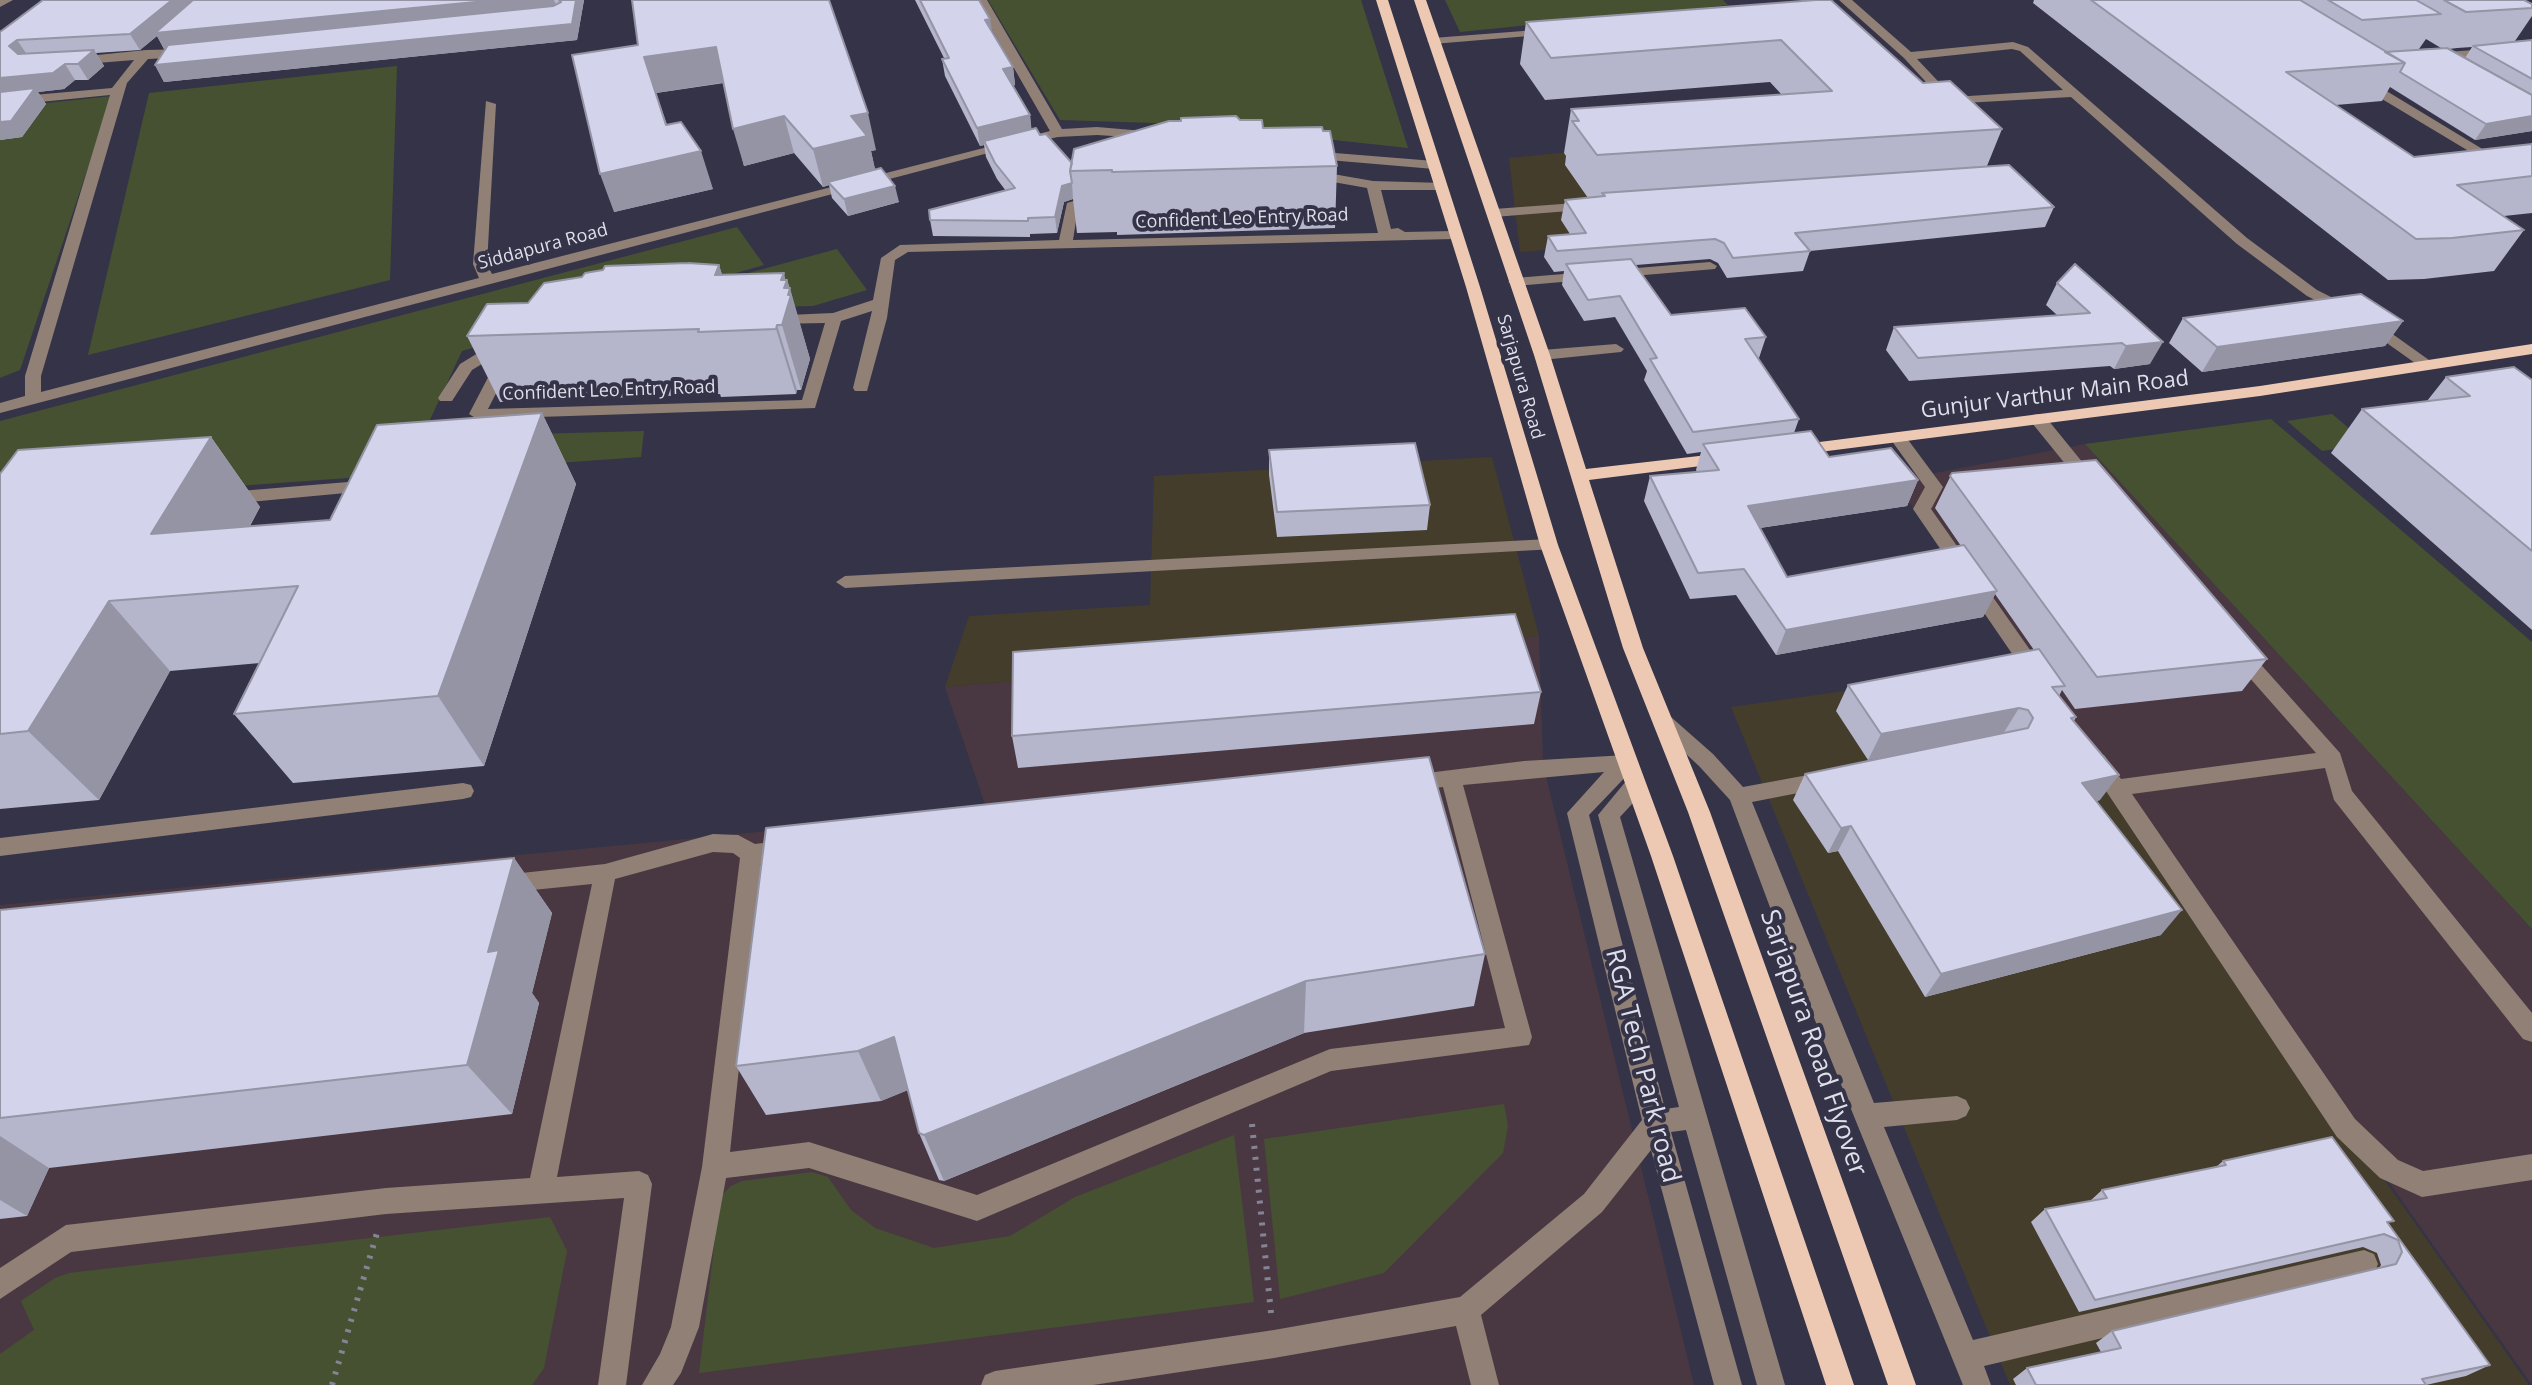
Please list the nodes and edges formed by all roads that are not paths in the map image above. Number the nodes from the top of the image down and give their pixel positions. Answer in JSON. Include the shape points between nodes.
{"nodes":[{"id":1,"x":7,"y":0,"type":"edge"},
{"id":2,"x":981,"y":0,"type":"edge"},
{"id":3,"x":1845,"y":0,"type":"edge"},
{"id":4,"x":0,"y":4,"type":"edge"},
{"id":5,"x":1403,"y":7,"type":"edge"},
{"id":6,"x":1555,"y":31,"type":"edge"},
{"id":7,"x":165,"y":38,"type":"edge"},
{"id":8,"x":1433,"y":41,"type":"junction"},
{"id":9,"x":2532,"y":49,"type":"edge"},
{"id":10,"x":205,"y":51,"type":"edge"},
{"id":11,"x":2426,"y":53,"type":"edge"},
{"id":12,"x":1908,"y":56,"type":"junction"},
{"id":13,"x":2440,"y":56,"type":"junction"},
{"id":14,"x":142,"y":58,"type":"junction"},
{"id":15,"x":57,"y":62,"type":"edge"},
{"id":16,"x":2345,"y":70,"type":"edge"},
{"id":17,"x":2468,"y":72,"type":"edge"},
{"id":18,"x":117,"y":91,"type":"junction"},
{"id":19,"x":2073,"y":93,"type":"junction"},
{"id":20,"x":0,"y":102,"type":"edge"},
{"id":21,"x":490,"y":104,"type":"dead end"},
{"id":22,"x":1058,"y":133,"type":"junction"},
{"id":23,"x":1163,"y":137,"type":"edge"},
{"id":24,"x":1295,"y":153,"type":"edge"},
{"id":25,"x":1434,"y":165,"type":"junction"},
{"id":26,"x":1288,"y":171,"type":"edge"},
{"id":27,"x":1373,"y":185,"type":"junction"},
{"id":28,"x":2532,"y":185,"type":"edge"},
{"id":29,"x":1439,"y":186,"type":"junction"},
{"id":30,"x":1115,"y":192,"type":"edge"},
{"id":31,"x":1605,"y":205,"type":"edge"},
{"id":32,"x":1494,"y":213,"type":"junction"},
{"id":33,"x":1385,"y":234,"type":"junction"},
{"id":34,"x":1454,"y":235,"type":"junction"},
{"id":35,"x":1065,"y":244,"type":"junction"},
{"id":36,"x":1710,"y":266,"type":"dead end"},
{"id":37,"x":487,"y":280,"type":"junction"},
{"id":38,"x":1515,"y":282,"type":"junction"},
{"id":39,"x":880,"y":303,"type":"junction"},
{"id":40,"x":834,"y":318,"type":"junction"},
{"id":41,"x":756,"y":319,"type":"edge"},
{"id":42,"x":1616,"y":349,"type":"dead end"},
{"id":43,"x":2532,"y":349,"type":"edge"},
{"id":44,"x":1542,"y":355,"type":"junction"},
{"id":45,"x":2428,"y":365,"type":"junction"},
{"id":46,"x":861,"y":388,"type":"dead end"},
{"id":47,"x":446,"y":398,"type":"dead end"},
{"id":48,"x":33,"y":399,"type":"junction"},
{"id":49,"x":0,"y":408,"type":"edge"},
{"id":50,"x":2038,"y":419,"type":"junction"},
{"id":51,"x":1897,"y":437,"type":"junction"},
{"id":52,"x":1771,"y":453,"type":"edge"},
{"id":53,"x":1739,"y":456,"type":"edge"},
{"id":54,"x":1582,"y":475,"type":"junction"},
{"id":55,"x":397,"y":484,"type":"edge"},
{"id":56,"x":2099,"y":493,"type":"edge"},
{"id":57,"x":211,"y":499,"type":"dead end"},
{"id":58,"x":1549,"y":545,"type":"junction"},
{"id":59,"x":845,"y":582,"type":"dead end"},
{"id":60,"x":2231,"y":643,"type":"edge"},
{"id":61,"x":2045,"y":687,"type":"edge"},
{"id":62,"x":1664,"y":722,"type":"junction"},
{"id":63,"x":2089,"y":750,"type":"edge"},
{"id":64,"x":2333,"y":759,"type":"junction"},
{"id":65,"x":1630,"y":774,"type":"junction"},
{"id":66,"x":1848,"y":775,"type":"edge"},
{"id":67,"x":1451,"y":779,"type":"junction"},
{"id":68,"x":1389,"y":785,"type":"edge"},
{"id":69,"x":2116,"y":788,"type":"junction"},
{"id":70,"x":463,"y":791,"type":"dead end"},
{"id":71,"x":1739,"y":796,"type":"junction"},
{"id":72,"x":812,"y":845,"type":"edge"},
{"id":73,"x":0,"y":847,"type":"edge"},
{"id":74,"x":751,"y":854,"type":"junction"},
{"id":75,"x":605,"y":873,"type":"junction"},
{"id":76,"x":481,"y":887,"type":"edge"},
{"id":77,"x":2532,"y":1031,"type":"edge"},
{"id":78,"x":1957,"y":1108,"type":"dead end"},
{"id":79,"x":1867,"y":1115,"type":"junction"},
{"id":80,"x":1695,"y":1116,"type":"junction"},
{"id":81,"x":1656,"y":1123,"type":"junction"},
{"id":82,"x":715,"y":1167,"type":"junction"},
{"id":83,"x":2532,"y":1167,"type":"edge"},
{"id":84,"x":541,"y":1191,"type":"junction"},
{"id":85,"x":2364,"y":1264,"type":"dead end"},
{"id":86,"x":0,"y":1285,"type":"edge"},
{"id":87,"x":1466,"y":1310,"type":"junction"},
{"id":88,"x":1965,"y":1356,"type":"junction"},
{"id":89,"x":612,"y":1385,"type":"edge"},
{"id":90,"x":656,"y":1385,"type":"edge"},
{"id":91,"x":995,"y":1385,"type":"edge"},
{"id":92,"x":1485,"y":1385,"type":"edge"},
{"id":93,"x":1728,"y":1385,"type":"edge"},
{"id":94,"x":1771,"y":1385,"type":"edge"},
{"id":95,"x":1840,"y":1385,"type":"edge"},
{"id":96,"x":1902,"y":1385,"type":"edge"},
{"id":97,"x":1977,"y":1385,"type":"edge"}],
"edges":[{"from":1,"to":4,"type":"street"},
{"from":2,"to":22,"type":"street"},
{"from":3,"to":12,"type":"street"},
{"from":5,"to":8,"type":"main road","name":"Sarjapura Road"},
{"from":5,"to":25,"type":"main road","name":"Sarjapura Road"},
{"from":6,"to":8,"type":"street"},
{"from":7,"to":14,"type":"street"},
{"from":8,"to":32,"type":"main road","name":"Sarjapura Road"},
{"from":9,"to":13,"type":"street"},
{"from":10,"to":14,"type":"street"},
{"from":11,"to":13,"type":"street"},
{"from":12,"to":19,"type":"street","via":[[2013,45]]},
{"from":12,"to":19,"type":"street","via":[[1950,101]]},
{"from":13,"to":17,"type":"street"},
{"from":14,"to":15,"type":"street"},
{"from":14,"to":18,"type":"street"},
{"from":16,"to":28,"type":"street"},
{"from":18,"to":20,"type":"street"},
{"from":18,"to":48,"type":"street","via":[[33,376]]},
{"from":19,"to":45,"type":"street","via":[[2242,241],[2312,293],[2358,316]]},
{"from":21,"to":37,"type":"street","via":[[480,264]]},
{"from":22,"to":23,"type":"street","name":"Siddapura Road"},
{"from":22,"to":37,"type":"street","name":"Siddapura Road"},
{"from":24,"to":25,"type":"street"},
{"from":25,"to":29,"type":"main road","name":"Sarjapura Road"},
{"from":26,"to":27,"type":"street"},
{"from":27,"to":29,"type":"street"},
{"from":27,"to":33,"type":"street"},
{"from":29,"to":34,"type":"main road","name":"Sarjapura Road"},
{"from":30,"to":35,"type":"street","via":[[1072,206]]},
{"from":31,"to":32,"type":"street"},
{"from":32,"to":38,"type":"main road","name":"Sarjapura Road"},
{"from":33,"to":34,"type":"street","name":"Confident Leo Entry Road"},
{"from":33,"to":35,"type":"street","name":"Confident Leo Entry Road"},
{"from":34,"to":58,"type":"main road","name":"Sarjapura Road"},
{"from":35,"to":39,"type":"street","name":"Confident Leo Entry Road","via":[[905,248],[888,258]]},
{"from":36,"to":38,"type":"street"},
{"from":37,"to":48,"type":"street","name":"Siddapura Road"},
{"from":38,"to":44,"type":"main road","name":"Sarjapura Road"},
{"from":39,"to":40,"type":"street"},
{"from":39,"to":46,"type":"street","name":"Confident Leo Entry Road"},
{"from":40,"to":41,"type":"street"},
{"from":40,"to":47,"type":"street","name":"Confident Leo Entry Road","via":[[809,405],[477,414],[503,363],[519,352],[484,356],[466,367]]},
{"from":42,"to":44,"type":"street"},
{"from":43,"to":45,"type":"main road","name":"Gunjur Varthur Main Road"},
{"from":44,"to":54,"type":"main road","name":"Sarjapura Road"},
{"from":45,"to":50,"type":"main road","name":"Gunjur Varthur Main Road"},
{"from":48,"to":49,"type":"street","name":"Siddapura Road"},
{"from":50,"to":51,"type":"main road","name":"Gunjur Varthur Main Road"},
{"from":50,"to":56,"type":"street","via":[[2072,471]]},
{"from":51,"to":52,"type":"main road","name":"Gunjur Varthur Main Road"},
{"from":51,"to":61,"type":"street","via":[[1941,486],[1922,509]]},
{"from":53,"to":54,"type":"main road"},
{"from":54,"to":62,"type":"main road","name":"Sarjapura Road","via":[[1633,648]]},
{"from":55,"to":57,"type":"street"},
{"from":58,"to":59,"type":"street"},
{"from":58,"to":65,"type":"main road","name":"Sarjapura Road"},
{"from":60,"to":64,"type":"street"},
{"from":62,"to":71,"type":"street"},
{"from":62,"to":96,"type":"main road","name":"Sarjapura Road Flyover"},
{"from":63,"to":69,"type":"street"},
{"from":64,"to":69,"type":"street"},
{"from":64,"to":77,"type":"street","via":[[2342,794]]},
{"from":65,"to":67,"type":"street","via":[[1524,769]]},
{"from":65,"to":80,"type":"street","via":[[1609,815]]},
{"from":65,"to":81,"type":"street","name":"RGA Tech Park road","via":[[1578,813]]},
{"from":65,"to":95,"type":"main road"},
{"from":66,"to":71,"type":"street"},
{"from":67,"to":68,"type":"street"},
{"from":67,"to":82,"type":"street","via":[[1520,1037],[1330,1060],[977,1208],[809,1155]]},
{"from":69,"to":83,"type":"street","via":[[2346,1128],[2389,1169],[2422,1184]]},
{"from":70,"to":73,"type":"street"},
{"from":71,"to":79,"type":"street"},
{"from":72,"to":74,"type":"street"},
{"from":74,"to":75,"type":"street","via":[[738,844],[713,843]]},
{"from":74,"to":82,"type":"street"},
{"from":75,"to":76,"type":"street"},
{"from":75,"to":84,"type":"street"},
{"from":78,"to":79,"type":"street"},
{"from":79,"to":88,"type":"street"},
{"from":80,"to":81,"type":"street"},
{"from":80,"to":94,"type":"street"},
{"from":81,"to":87,"type":"street","via":[[1593,1203]]},
{"from":81,"to":93,"type":"street","name":"RGA Tech Park road"},
{"from":82,"to":90,"type":"street","via":[[685,1327]]},
{"from":84,"to":86,"type":"street","via":[[386,1201],[66,1239]]},
{"from":84,"to":89,"type":"street","via":[[639,1184]]},
{"from":85,"to":88,"type":"street"},
{"from":87,"to":91,"type":"street"},
{"from":87,"to":92,"type":"street"},
{"from":88,"to":97,"type":"street"}]}
